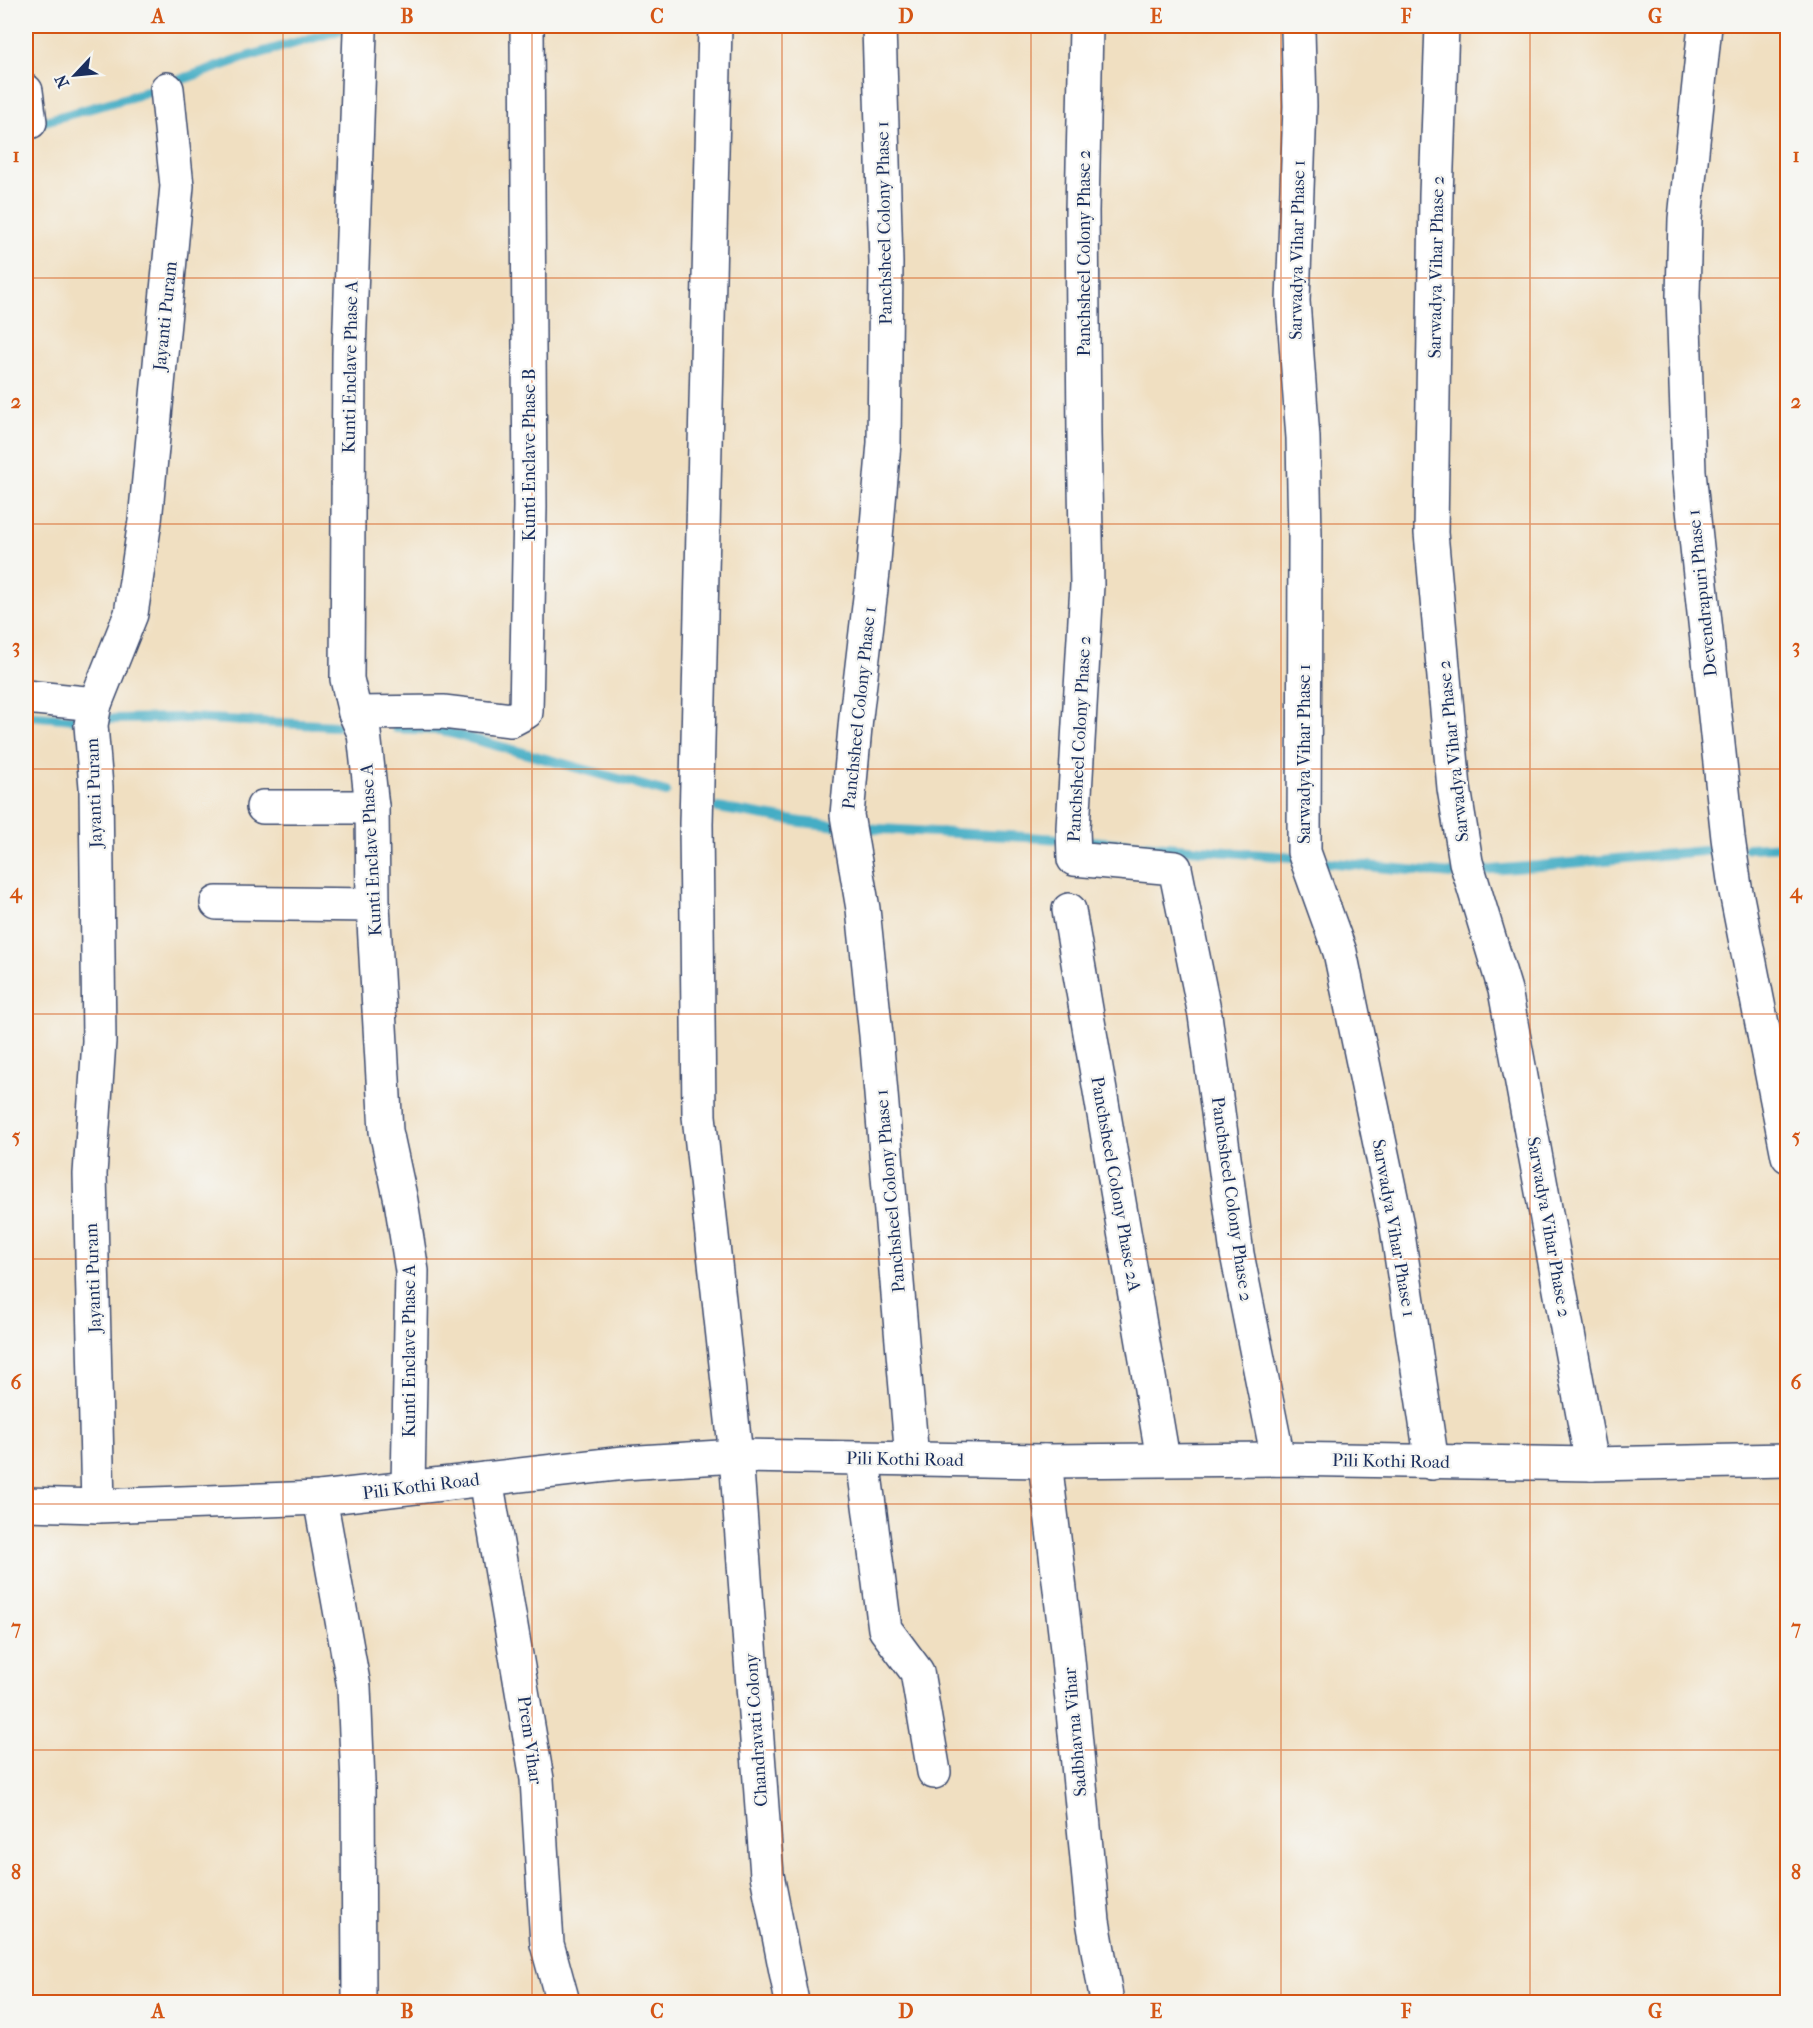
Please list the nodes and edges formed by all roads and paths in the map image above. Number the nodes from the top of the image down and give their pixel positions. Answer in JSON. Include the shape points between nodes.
{"nodes":[{"id":1,"x":526,"y":26,"type":"edge"},
{"id":2,"x":715,"y":26,"type":"edge"},
{"id":3,"x":879,"y":26,"type":"edge"},
{"id":4,"x":1086,"y":26,"type":"edge"},
{"id":5,"x":1442,"y":26,"type":"edge"},
{"id":6,"x":1705,"y":26,"type":"edge"},
{"id":7,"x":1298,"y":30,"type":"dead end"},
{"id":8,"x":360,"y":32,"type":"dead end"},
{"id":9,"x":167,"y":90,"type":"dead end"},
{"id":10,"x":26,"y":697,"type":"edge"},
{"id":11,"x":95,"y":704,"type":"junction"},
{"id":12,"x":355,"y":713,"type":"junction"},
{"id":13,"x":263,"y":807,"type":"dead end"},
{"id":14,"x":372,"y":807,"type":"junction"},
{"id":15,"x":216,"y":903,"type":"dead end"},
{"id":16,"x":373,"y":905,"type":"junction"},
{"id":17,"x":1070,"y":910,"type":"dead end"},
{"id":18,"x":1788,"y":1156,"type":"edge"},
{"id":19,"x":736,"y":1456,"type":"junction"},
{"id":20,"x":863,"y":1458,"type":"junction"},
{"id":21,"x":912,"y":1459,"type":"junction"},
{"id":22,"x":1163,"y":1459,"type":"junction"},
{"id":23,"x":1278,"y":1459,"type":"junction"},
{"id":24,"x":1788,"y":1460,"type":"edge"},
{"id":25,"x":1045,"y":1461,"type":"junction"},
{"id":26,"x":1432,"y":1463,"type":"junction"},
{"id":27,"x":1592,"y":1464,"type":"junction"},
{"id":28,"x":486,"y":1479,"type":"junction"},
{"id":29,"x":408,"y":1487,"type":"junction"},
{"id":30,"x":320,"y":1498,"type":"junction"},
{"id":31,"x":26,"y":1504,"type":"edge"},
{"id":32,"x":98,"y":1506,"type":"junction"},
{"id":33,"x":934,"y":1772,"type":"dead end"},
{"id":34,"x":359,"y":2002,"type":"edge"},
{"id":35,"x":563,"y":2002,"type":"edge"},
{"id":36,"x":792,"y":2002,"type":"edge"},
{"id":37,"x":1107,"y":2002,"type":"edge"}],
"edges":[{"from":1,"to":12,"type":"street","name":"Kunti Enclave Phase B","via":[[530,507],[526,712],[511,720],[443,712]]},
{"from":2,"to":19,"type":"street","name":"Chandravati Colony","via":[[696,824],[699,1116]]},
{"from":3,"to":21,"type":"street","name":"Panchsheel Colony Phase 1","via":[[886,262],[884,443],[847,815],[863,909],[876,1035]]},
{"from":4,"to":23,"type":"street","name":"Panchsheel Colony Phase 2","via":[[1082,211],[1087,585],[1074,860],[1175,868],[1205,1015],[1238,1254]]},
{"from":5,"to":27,"type":"street","name":"Sarwadya Vihar Phase 2","via":[[1431,533],[1454,788],[1466,862],[1505,990]]},
{"from":6,"to":18,"type":"street","name":"Devendrapuri Phase 1","via":[[1685,219],[1683,296],[1689,472],[1728,837]]},
{"from":7,"to":26,"type":"street","name":"Sarwadya Vihar Phase 1","via":[[1300,106],[1293,301],[1303,438],[1305,537],[1304,852],[1342,963],[1396,1221]]},
{"from":8,"to":12,"type":"street","name":"Kunti Enclave Phase A","via":[[349,354],[347,679]]},
{"from":9,"to":11,"type":"street","name":"Jayanti Puram","via":[[177,186],[145,521],[131,614]]},
{"from":10,"to":11,"type":"street"},
{"from":11,"to":32,"type":"street","name":"Jayanti Puram","via":[[91,725],[96,787],[99,1041],[90,1174]]},
{"from":12,"to":14,"type":"street","name":"Kunti Enclave Phase A","via":[[364,733]]},
{"from":13,"to":14,"type":"street"},
{"from":14,"to":16,"type":"street","name":"Kunti Enclave Phase A"},
{"from":15,"to":16,"type":"street"},
{"from":16,"to":29,"type":"street","name":"Kunti Enclave Phase A","via":[[386,1131],[412,1271]]},
{"from":17,"to":22,"type":"street","name":"Panchsheel Colony Phase 2A"},
{"from":19,"to":20,"type":"street","name":"Pili Kothi Road"},
{"from":19,"to":28,"type":"street","name":"Pili Kothi Road","via":[[624,1463]]},
{"from":19,"to":36,"type":"street","name":"Chandravati Colony","via":[[767,1875]]},
{"from":20,"to":21,"type":"street","name":"Pili Kothi Road"},
{"from":20,"to":33,"type":"street","via":[[885,1629],[917,1672]]},
{"from":21,"to":25,"type":"street","name":"Pili Kothi Road"},
{"from":22,"to":23,"type":"street","name":"Pili Kothi Road"},
{"from":22,"to":25,"type":"street","name":"Pili Kothi Road"},
{"from":23,"to":26,"type":"street","name":"Pili Kothi Road"},
{"from":24,"to":27,"type":"street","name":"Pili Kothi Road"},
{"from":25,"to":37,"type":"street","name":"Sadbhavna Vihar","via":[[1093,1921]]},
{"from":26,"to":27,"type":"street","name":"Pili Kothi Road"},
{"from":28,"to":29,"type":"street","name":"Pili Kothi Road"},
{"from":28,"to":35,"type":"street","name":"Prem Vihar","via":[[537,1779],[547,1944]]},
{"from":29,"to":30,"type":"street","name":"Pili Kothi Road"},
{"from":30,"to":32,"type":"street","name":"Pili Kothi Road"},
{"from":30,"to":34,"type":"street","via":[[354,1687]]},
{"from":31,"to":32,"type":"street","name":"Pili Kothi Road"}]}
